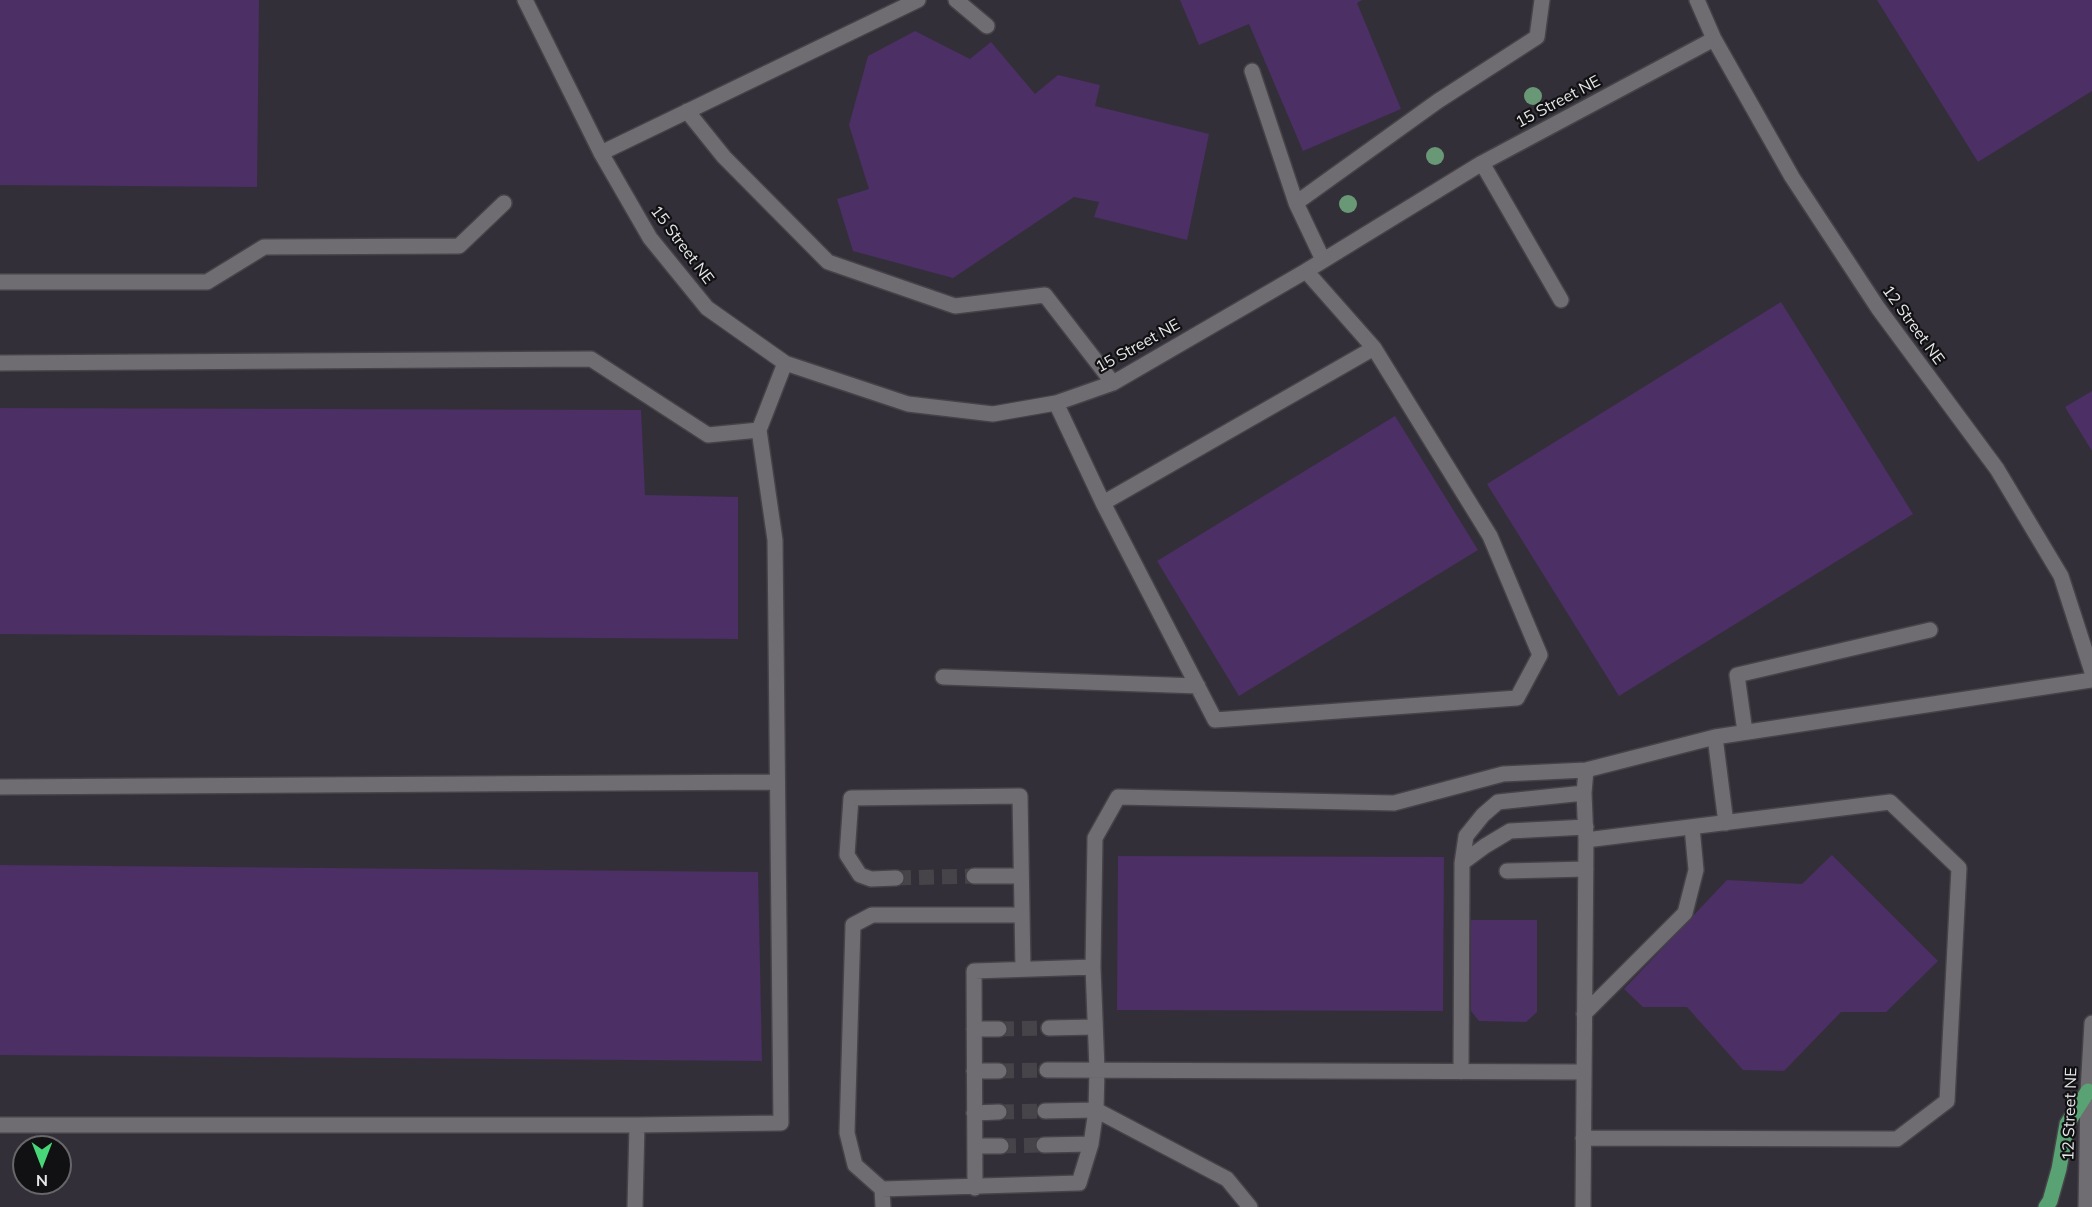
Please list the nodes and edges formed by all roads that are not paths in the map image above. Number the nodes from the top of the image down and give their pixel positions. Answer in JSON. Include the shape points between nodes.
{"nodes":[{"id":1,"x":525,"y":0,"type":"edge"},
{"id":2,"x":918,"y":0,"type":"edge"},
{"id":3,"x":956,"y":0,"type":"edge"},
{"id":4,"x":1542,"y":0,"type":"edge"},
{"id":5,"x":1700,"y":1,"type":"edge"},
{"id":6,"x":987,"y":26,"type":"dead end"},
{"id":7,"x":1714,"y":39,"type":"junction"},
{"id":8,"x":1252,"y":71,"type":"dead end"},
{"id":9,"x":687,"y":111,"type":"junction"},
{"id":10,"x":601,"y":153,"type":"junction"},
{"id":11,"x":1482,"y":164,"type":"junction"},
{"id":12,"x":504,"y":203,"type":"dead end"},
{"id":13,"x":1296,"y":203,"type":"junction"},
{"id":14,"x":1323,"y":260,"type":"junction"},
{"id":15,"x":1306,"y":271,"type":"junction"},
{"id":16,"x":0,"y":282,"type":"edge"},
{"id":17,"x":1561,"y":300,"type":"dead end"},
{"id":18,"x":1374,"y":348,"type":"junction"},
{"id":19,"x":0,"y":363,"type":"edge"},
{"id":20,"x":785,"y":363,"type":"junction"},
{"id":21,"x":1113,"y":382,"type":"junction"},
{"id":22,"x":1056,"y":403,"type":"junction"},
{"id":23,"x":759,"y":430,"type":"junction"},
{"id":24,"x":1104,"y":503,"type":"junction"},
{"id":25,"x":1930,"y":630,"type":"dead end"},
{"id":26,"x":2092,"y":672,"type":"edge"},
{"id":27,"x":943,"y":677,"type":"dead end"},
{"id":28,"x":2092,"y":680,"type":"edge"},
{"id":29,"x":1198,"y":686,"type":"junction"},
{"id":30,"x":1745,"y":732,"type":"junction"},
{"id":31,"x":1715,"y":737,"type":"junction"},
{"id":32,"x":1586,"y":770,"type":"junction"},
{"id":33,"x":777,"y":782,"type":"junction"},
{"id":34,"x":0,"y":787,"type":"edge"},
{"id":35,"x":1584,"y":793,"type":"junction"},
{"id":36,"x":1726,"y":823,"type":"junction"},
{"id":37,"x":1692,"y":827,"type":"junction"},
{"id":38,"x":1586,"y":834,"type":"junction"},
{"id":39,"x":1462,"y":863,"type":"junction"},
{"id":40,"x":1586,"y":869,"type":"junction"},
{"id":41,"x":1507,"y":871,"type":"dead end"},
{"id":42,"x":974,"y":876,"type":"tunnel mouth"},
{"id":43,"x":1021,"y":876,"type":"junction"},
{"id":44,"x":896,"y":878,"type":"tunnel mouth"},
{"id":45,"x":1021,"y":915,"type":"junction"},
{"id":46,"x":1093,"y":967,"type":"junction"},
{"id":47,"x":1023,"y":969,"type":"junction"},
{"id":48,"x":1584,"y":1014,"type":"junction"},
{"id":49,"x":2092,"y":1023,"type":"edge"},
{"id":50,"x":1095,"y":1027,"type":"junction"},
{"id":51,"x":1049,"y":1028,"type":"tunnel mouth"},
{"id":52,"x":974,"y":1029,"type":"junction"},
{"id":53,"x":999,"y":1029,"type":"tunnel mouth"},
{"id":54,"x":1047,"y":1070,"type":"tunnel mouth"},
{"id":55,"x":1097,"y":1070,"type":"junction"},
{"id":56,"x":974,"y":1071,"type":"junction"},
{"id":57,"x":999,"y":1071,"type":"tunnel mouth"},
{"id":58,"x":1461,"y":1072,"type":"junction"},
{"id":59,"x":1584,"y":1072,"type":"junction"},
{"id":60,"x":2088,"y":1091,"type":"junction"},
{"id":61,"x":1096,"y":1110,"type":"junction"},
{"id":62,"x":1045,"y":1111,"type":"tunnel mouth"},
{"id":63,"x":999,"y":1112,"type":"tunnel mouth"},
{"id":64,"x":974,"y":1113,"type":"junction"},
{"id":65,"x":0,"y":1125,"type":"edge"},
{"id":66,"x":637,"y":1125,"type":"junction"},
{"id":67,"x":1583,"y":1138,"type":"junction"},
{"id":68,"x":1091,"y":1144,"type":"junction"},
{"id":69,"x":1044,"y":1145,"type":"tunnel mouth"},
{"id":70,"x":975,"y":1146,"type":"junction"},
{"id":71,"x":1001,"y":1146,"type":"tunnel mouth"},
{"id":72,"x":975,"y":1188,"type":"junction"},
{"id":73,"x":882,"y":1189,"type":"junction"},
{"id":74,"x":636,"y":1207,"type":"edge"},
{"id":75,"x":883,"y":1207,"type":"edge"},
{"id":76,"x":1250,"y":1207,"type":"edge"},
{"id":77,"x":1583,"y":1207,"type":"edge"},
{"id":78,"x":2046,"y":1207,"type":"edge"},
{"id":79,"x":2086,"y":1207,"type":"edge"}],
"edges":[{"from":1,"to":10,"type":"street","name":"15 Street NE"},
{"from":2,"to":9,"type":"street"},
{"from":3,"to":6,"type":"street"},
{"from":4,"to":13,"type":"street","via":[[1537,37],[1438,101]]},
{"from":5,"to":7,"type":"street","name":"12 Street NE"},
{"from":7,"to":11,"type":"street","name":"15 Street NE"},
{"from":7,"to":26,"type":"street","name":"12 Street NE","via":[[1798,187],[1878,308],[1998,469],[2061,576]]},
{"from":8,"to":13,"type":"street"},
{"from":9,"to":10,"type":"street"},
{"from":9,"to":21,"type":"street","via":[[724,157],[828,262],[955,306],[1045,296]]},
{"from":10,"to":20,"type":"street","name":"15 Street NE","via":[[650,238],[707,308]]},
{"from":11,"to":14,"type":"street","name":"15 Street NE"},
{"from":11,"to":17,"type":"street"},
{"from":12,"to":16,"type":"street","via":[[459,246],[264,247],[207,282]]},
{"from":13,"to":14,"type":"street"},
{"from":14,"to":15,"type":"street","name":"15 Street NE"},
{"from":15,"to":18,"type":"street"},
{"from":15,"to":21,"type":"street","name":"15 Street NE"},
{"from":18,"to":24,"type":"street"},
{"from":18,"to":29,"type":"street","via":[[1490,536],[1539,654],[1535,663],[1516,698],[1215,720]]},
{"from":19,"to":23,"type":"street","via":[[591,359],[708,435]]},
{"from":20,"to":22,"type":"street","name":"15 Street NE","via":[[908,405],[993,414]]},
{"from":20,"to":23,"type":"street"},
{"from":21,"to":22,"type":"street","name":"15 Street NE"},
{"from":22,"to":24,"type":"street"},
{"from":23,"to":33,"type":"street","via":[[775,540]]},
{"from":24,"to":29,"type":"street"},
{"from":25,"to":30,"type":"street","via":[[1737,675]]},
{"from":27,"to":29,"type":"street"},
{"from":28,"to":30,"type":"street"},
{"from":30,"to":31,"type":"street"},
{"from":31,"to":32,"type":"street"},
{"from":31,"to":36,"type":"street"},
{"from":32,"to":35,"type":"street"},
{"from":32,"to":46,"type":"street","via":[[1503,774],[1394,803],[1118,797],[1095,838]]},
{"from":33,"to":34,"type":"street"},
{"from":33,"to":66,"type":"street","via":[[781,1123]]},
{"from":35,"to":38,"type":"street"},
{"from":35,"to":39,"type":"street","via":[[1498,802],[1466,836]]},
{"from":36,"to":37,"type":"street"},
{"from":36,"to":67,"type":"street","via":[[1890,802],[1959,868],[1947,1101],[1897,1139]]},
{"from":37,"to":38,"type":"street"},
{"from":37,"to":48,"type":"street","via":[[1696,870],[1685,913]]},
{"from":38,"to":39,"type":"street","via":[[1510,831]]},
{"from":38,"to":40,"type":"street"},
{"from":39,"to":58,"type":"street"},
{"from":40,"to":41,"type":"street"},
{"from":40,"to":48,"type":"street"},
{"from":42,"to":43,"type":"street"},
{"from":43,"to":44,"type":"street","via":[[1020,796],[851,798],[847,855],[860,875],[871,879]]},
{"from":43,"to":45,"type":"street"},
{"from":45,"to":47,"type":"street"},
{"from":45,"to":73,"type":"street","via":[[872,915],[853,925],[847,1133],[855,1165]]},
{"from":46,"to":47,"type":"street"},
{"from":46,"to":50,"type":"street"},
{"from":47,"to":52,"type":"street","via":[[974,971]]},
{"from":48,"to":59,"type":"street"},
{"from":49,"to":60,"type":"street","name":"12 Street NE"},
{"from":50,"to":51,"type":"street"},
{"from":50,"to":55,"type":"street"},
{"from":52,"to":53,"type":"street"},
{"from":52,"to":56,"type":"street"},
{"from":54,"to":55,"type":"street"},
{"from":55,"to":58,"type":"street"},
{"from":55,"to":61,"type":"street"},
{"from":56,"to":57,"type":"street"},
{"from":56,"to":64,"type":"street"},
{"from":58,"to":59,"type":"street"},
{"from":59,"to":67,"type":"street"},
{"from":60,"to":78,"type":"main road","via":[[2067,1124],[2059,1169]]},
{"from":60,"to":79,"type":"street","name":"12 Street NE"},
{"from":61,"to":62,"type":"street"},
{"from":61,"to":68,"type":"street"},
{"from":61,"to":76,"type":"street","via":[[1227,1179]]},
{"from":63,"to":64,"type":"street"},
{"from":64,"to":70,"type":"street"},
{"from":65,"to":66,"type":"street"},
{"from":66,"to":74,"type":"street"},
{"from":67,"to":77,"type":"street"},
{"from":68,"to":69,"type":"street"},
{"from":68,"to":72,"type":"street","via":[[1079,1183]]},
{"from":70,"to":71,"type":"street"},
{"from":70,"to":72,"type":"street"},
{"from":72,"to":73,"type":"street"},
{"from":73,"to":75,"type":"street"}]}
